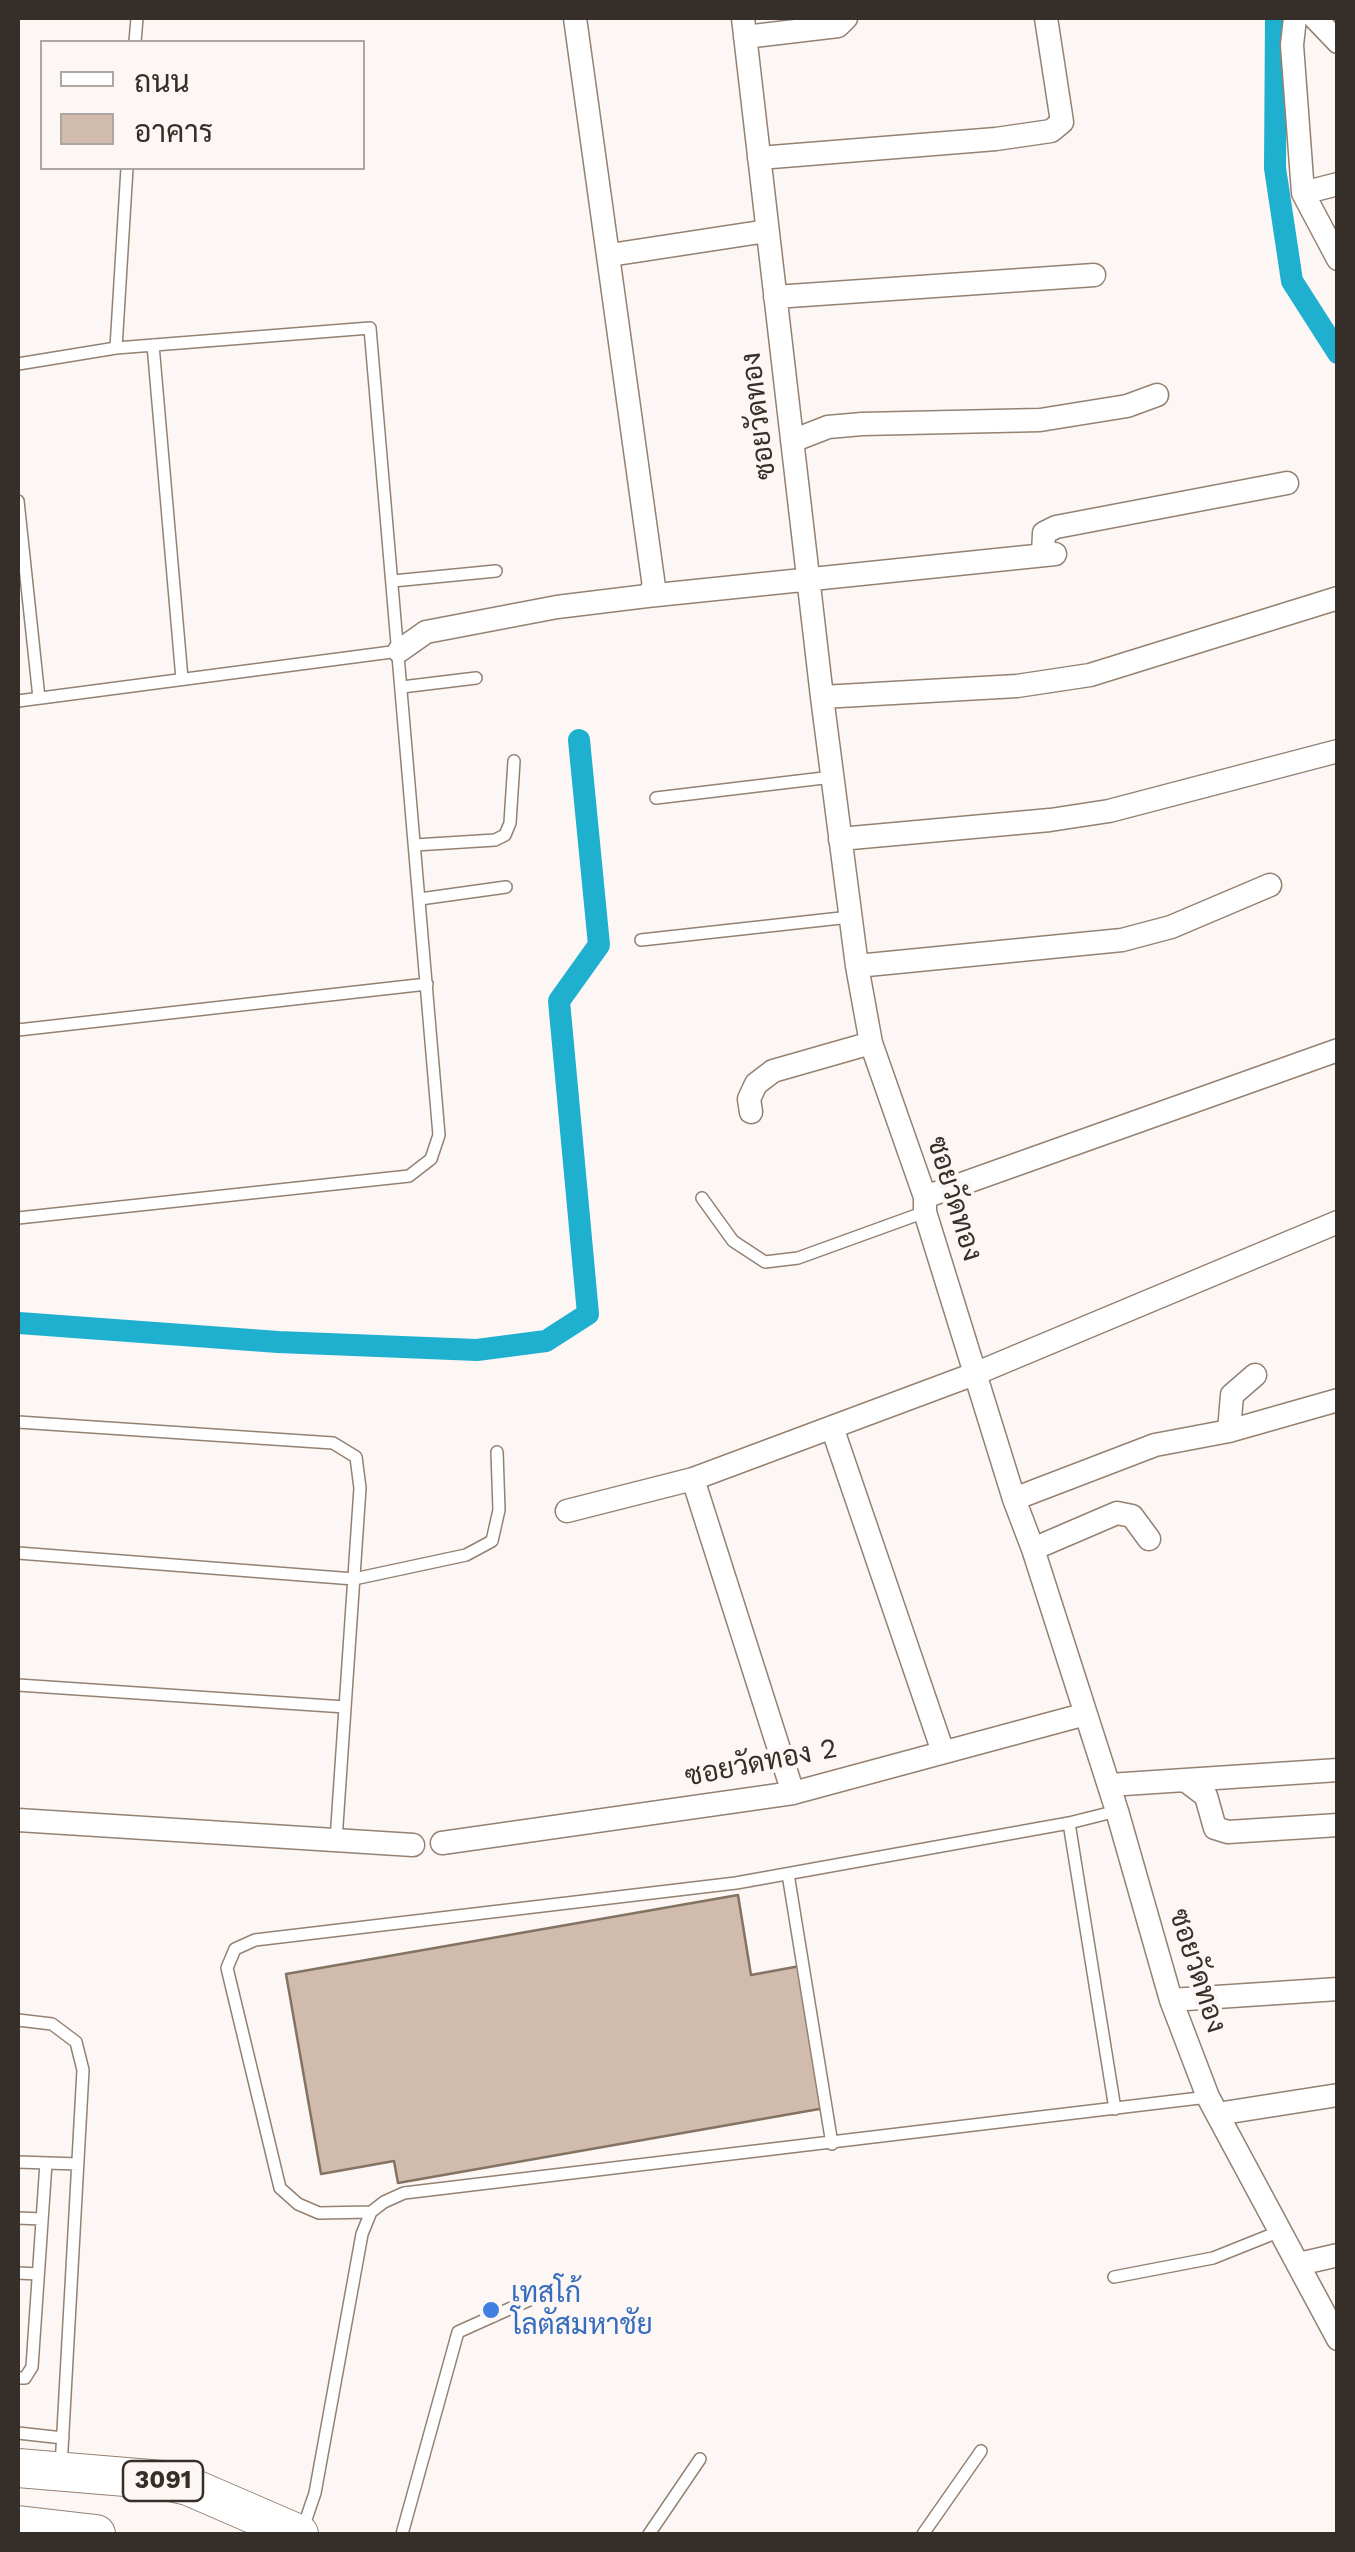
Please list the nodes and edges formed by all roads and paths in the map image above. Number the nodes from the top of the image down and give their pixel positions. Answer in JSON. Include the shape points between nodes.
{"nodes":[{"id":1,"x":575,"y":18,"type":"edge"},
{"id":2,"x":846,"y":18,"type":"edge"},
{"id":3,"x":1046,"y":18,"type":"edge"},
{"id":4,"x":1295,"y":18,"type":"edge"},
{"id":5,"x":1315,"y":18,"type":"edge"},
{"id":6,"x":744,"y":28,"type":"edge"},
{"id":7,"x":1338,"y":42,"type":"edge"},
{"id":8,"x":759,"y":158,"type":"junction"},
{"id":9,"x":127,"y":170,"type":"edge"},
{"id":10,"x":1338,"y":184,"type":"edge"},
{"id":11,"x":1303,"y":193,"type":"junction"},
{"id":12,"x":768,"y":231,"type":"junction"},
{"id":13,"x":610,"y":255,"type":"junction"},
{"id":14,"x":1338,"y":259,"type":"edge"},
{"id":15,"x":1094,"y":275,"type":"dead end"},
{"id":16,"x":775,"y":297,"type":"junction"},
{"id":17,"x":154,"y":345,"type":"junction"},
{"id":18,"x":116,"y":348,"type":"junction"},
{"id":19,"x":18,"y":364,"type":"edge"},
{"id":20,"x":1157,"y":394,"type":"dead end"},
{"id":21,"x":792,"y":441,"type":"junction"},
{"id":22,"x":1287,"y":483,"type":"dead end"},
{"id":23,"x":18,"y":501,"type":"edge"},
{"id":24,"x":496,"y":571,"type":"dead end"},
{"id":25,"x":808,"y":579,"type":"junction"},
{"id":26,"x":392,"y":581,"type":"junction"},
{"id":27,"x":646,"y":596,"type":"junction"},
{"id":28,"x":1338,"y":598,"type":"edge"},
{"id":29,"x":399,"y":651,"type":"junction"},
{"id":30,"x":476,"y":678,"type":"dead end"},
{"id":31,"x":182,"y":679,"type":"junction"},
{"id":32,"x":402,"y":687,"type":"junction"},
{"id":33,"x":822,"y":697,"type":"junction"},
{"id":34,"x":38,"y":698,"type":"junction"},
{"id":35,"x":18,"y":700,"type":"edge"},
{"id":36,"x":1338,"y":752,"type":"edge"},
{"id":37,"x":514,"y":762,"type":"dead end"},
{"id":38,"x":832,"y":778,"type":"junction"},
{"id":39,"x":656,"y":798,"type":"dead end"},
{"id":40,"x":840,"y":839,"type":"junction"},
{"id":41,"x":415,"y":845,"type":"junction"},
{"id":42,"x":1270,"y":885,"type":"dead end"},
{"id":43,"x":506,"y":887,"type":"dead end"},
{"id":44,"x":420,"y":900,"type":"junction"},
{"id":45,"x":850,"y":917,"type":"junction"},
{"id":46,"x":641,"y":940,"type":"dead end"},
{"id":47,"x":856,"y":966,"type":"junction"},
{"id":48,"x":427,"y":984,"type":"junction"},
{"id":49,"x":18,"y":1030,"type":"edge"},
{"id":50,"x":871,"y":1043,"type":"junction"},
{"id":51,"x":1338,"y":1050,"type":"edge"},
{"id":52,"x":750,"y":1112,"type":"dead end"},
{"id":53,"x":702,"y":1198,"type":"dead end"},
{"id":54,"x":925,"y":1204,"type":"junction"},
{"id":55,"x":18,"y":1218,"type":"edge"},
{"id":56,"x":1338,"y":1222,"type":"edge"},
{"id":57,"x":978,"y":1373,"type":"junction"},
{"id":58,"x":1255,"y":1375,"type":"dead end"},
{"id":59,"x":1338,"y":1400,"type":"edge"},
{"id":60,"x":18,"y":1422,"type":"edge"},
{"id":61,"x":832,"y":1427,"type":"junction"},
{"id":62,"x":1229,"y":1431,"type":"junction"},
{"id":63,"x":497,"y":1452,"type":"dead end"},
{"id":64,"x":693,"y":1479,"type":"junction"},
{"id":65,"x":1014,"y":1499,"type":"junction"},
{"id":66,"x":566,"y":1511,"type":"dead end"},
{"id":67,"x":1149,"y":1540,"type":"dead end"},
{"id":68,"x":1033,"y":1549,"type":"junction"},
{"id":69,"x":18,"y":1553,"type":"edge"},
{"id":70,"x":354,"y":1579,"type":"junction"},
{"id":71,"x":18,"y":1685,"type":"edge"},
{"id":72,"x":345,"y":1708,"type":"junction"},
{"id":73,"x":1086,"y":1714,"type":"junction"},
{"id":74,"x":943,"y":1752,"type":"junction"},
{"id":75,"x":1338,"y":1770,"type":"edge"},
{"id":76,"x":1185,"y":1780,"type":"junction"},
{"id":77,"x":1108,"y":1785,"type":"junction"},
{"id":78,"x":792,"y":1793,"type":"junction"},
{"id":79,"x":1117,"y":1811,"type":"junction"},
{"id":80,"x":18,"y":1820,"type":"edge"},
{"id":81,"x":1070,"y":1823,"type":"junction"},
{"id":82,"x":1338,"y":1825,"type":"edge"},
{"id":83,"x":336,"y":1840,"type":"junction"},
{"id":84,"x":442,"y":1843,"type":"dead end"},
{"id":85,"x":413,"y":1845,"type":"dead end"},
{"id":86,"x":788,"y":1874,"type":"junction"},
{"id":87,"x":1338,"y":1988,"type":"edge"},
{"id":88,"x":1171,"y":2000,"type":"junction"},
{"id":89,"x":18,"y":2020,"type":"edge"},
{"id":90,"x":1338,"y":2095,"type":"edge"},
{"id":91,"x":1212,"y":2106,"type":"junction"},
{"id":92,"x":1114,"y":2109,"type":"junction"},
{"id":93,"x":832,"y":2144,"type":"junction"},
{"id":94,"x":18,"y":2162,"type":"edge"},
{"id":95,"x":46,"y":2164,"type":"junction"},
{"id":96,"x":78,"y":2164,"type":"junction"},
{"id":97,"x":371,"y":2212,"type":"junction"},
{"id":98,"x":18,"y":2218,"type":"edge"},
{"id":99,"x":42,"y":2219,"type":"junction"},
{"id":100,"x":1278,"y":2232,"type":"junction"},
{"id":101,"x":1338,"y":2255,"type":"edge"},
{"id":102,"x":1299,"y":2264,"type":"junction"},
{"id":103,"x":18,"y":2272,"type":"edge"},
{"id":104,"x":38,"y":2274,"type":"junction"},
{"id":105,"x":1114,"y":2277,"type":"dead end"},
{"id":106,"x":538,"y":2296,"type":"dead end"},
{"id":107,"x":18,"y":2324,"type":"edge"},
{"id":108,"x":35,"y":2324,"type":"junction"},
{"id":109,"x":1338,"y":2339,"type":"edge"},
{"id":110,"x":18,"y":2378,"type":"edge"},
{"id":111,"x":18,"y":2434,"type":"edge"},
{"id":112,"x":981,"y":2451,"type":"dead end"},
{"id":113,"x":62,"y":2454,"type":"junction"},
{"id":114,"x":700,"y":2458,"type":"dead end"},
{"id":115,"x":18,"y":2468,"type":"edge"},
{"id":116,"x":18,"y":2525,"type":"edge"},
{"id":117,"x":22,"y":2534,"type":"edge"},
{"id":118,"x":96,"y":2534,"type":"edge"},
{"id":119,"x":300,"y":2534,"type":"edge"},
{"id":120,"x":402,"y":2534,"type":"edge"},
{"id":121,"x":648,"y":2534,"type":"edge"},
{"id":122,"x":923,"y":2534,"type":"edge"}],
"edges":[{"from":1,"to":13,"type":"street"},
{"from":2,"to":6,"type":"street","via":[[838,26]]},
{"from":3,"to":8,"type":"street","via":[[1062,122],[1051,131]]},
{"from":4,"to":11,"type":"street"},
{"from":5,"to":7,"type":"street"},
{"from":6,"to":8,"type":"street","name":"ซอยวัดทอง"},
{"from":8,"to":12,"type":"street","name":"ซอยวัดทอง"},
{"from":9,"to":18,"type":"lane"},
{"from":10,"to":11,"type":"street"},
{"from":11,"to":14,"type":"street"},
{"from":12,"to":13,"type":"street"},
{"from":12,"to":16,"type":"street","name":"ซอยวัดทอง"},
{"from":13,"to":27,"type":"street","via":[[654,587]]},
{"from":15,"to":16,"type":"street"},
{"from":16,"to":21,"type":"street","name":"ซอยวัดทอง"},
{"from":17,"to":18,"type":"lane"},
{"from":17,"to":26,"type":"lane","via":[[370,328]]},
{"from":17,"to":31,"type":"lane"},
{"from":18,"to":19,"type":"lane"},
{"from":20,"to":21,"type":"street","via":[[1128,406],[1040,420],[862,424],[828,427]]},
{"from":21,"to":25,"type":"street","name":"ซอยวัดทอง"},
{"from":22,"to":25,"type":"street","via":[[1056,527],[1044,533],[1049,554]]},
{"from":23,"to":34,"type":"lane"},
{"from":24,"to":26,"type":"lane"},
{"from":25,"to":27,"type":"street"},
{"from":25,"to":33,"type":"street","name":"ซอยวัดทอง"},
{"from":26,"to":29,"type":"lane"},
{"from":27,"to":29,"type":"street","via":[[426,632]]},
{"from":28,"to":33,"type":"street","via":[[1090,675]]},
{"from":29,"to":31,"type":"lane"},
{"from":29,"to":32,"type":"lane"},
{"from":30,"to":32,"type":"lane"},
{"from":31,"to":34,"type":"lane"},
{"from":32,"to":41,"type":"lane"},
{"from":33,"to":38,"type":"street","name":"ซอยวัดทอง"},
{"from":34,"to":35,"type":"lane"},
{"from":36,"to":40,"type":"street","via":[[1109,812]]},
{"from":37,"to":41,"type":"lane","via":[[505,835]]},
{"from":38,"to":39,"type":"lane"},
{"from":38,"to":40,"type":"street","name":"ซอยวัดทอง"},
{"from":40,"to":45,"type":"street","name":"ซอยวัดทอง"},
{"from":41,"to":44,"type":"lane"},
{"from":42,"to":47,"type":"street","via":[[1172,927],[1122,940]]},
{"from":43,"to":44,"type":"lane"},
{"from":44,"to":48,"type":"lane"},
{"from":45,"to":46,"type":"lane"},
{"from":45,"to":47,"type":"street","name":"ซอยวัดทอง"},
{"from":47,"to":50,"type":"street","name":"ซอยวัดทอง"},
{"from":48,"to":49,"type":"lane"},
{"from":48,"to":55,"type":"lane","via":[[439,1135],[432,1160],[408,1176]]},
{"from":50,"to":52,"type":"street","via":[[773,1071],[756,1084]]},
{"from":50,"to":54,"type":"street","name":"ซอยวัดทอง"},
{"from":51,"to":54,"type":"street"},
{"from":53,"to":54,"type":"lane","via":[[733,1240],[766,1262],[798,1258]]},
{"from":54,"to":57,"type":"street","name":"ซอยวัดทอง"},
{"from":56,"to":57,"type":"street"},
{"from":57,"to":61,"type":"street"},
{"from":57,"to":65,"type":"street","name":"ซอยวัดทอง"},
{"from":58,"to":62,"type":"street","via":[[1232,1395]]},
{"from":59,"to":62,"type":"street"},
{"from":60,"to":70,"type":"lane","via":[[334,1443],[356,1456]]},
{"from":61,"to":64,"type":"street"},
{"from":61,"to":74,"type":"street"},
{"from":62,"to":65,"type":"street","via":[[1155,1444]]},
{"from":63,"to":70,"type":"lane","via":[[500,1510],[492,1541],[466,1555]]},
{"from":64,"to":66,"type":"street"},
{"from":64,"to":78,"type":"street"},
{"from":65,"to":68,"type":"street","name":"ซอยวัดทอง"},
{"from":67,"to":68,"type":"street","via":[[1132,1516],[1117,1513]]},
{"from":68,"to":73,"type":"street","name":"ซอยวัดทอง"},
{"from":69,"to":70,"type":"lane"},
{"from":70,"to":72,"type":"lane"},
{"from":71,"to":72,"type":"lane"},
{"from":72,"to":83,"type":"lane"},
{"from":73,"to":74,"type":"street","name":"ซอยวัดทอง 2"},
{"from":73,"to":77,"type":"street","name":"ซอยวัดทอง"},
{"from":74,"to":78,"type":"street","name":"ซอยวัดทอง 2"},
{"from":75,"to":76,"type":"street"},
{"from":76,"to":77,"type":"street"},
{"from":76,"to":82,"type":"street","via":[[1206,1796],[1215,1828],[1228,1832]]},
{"from":77,"to":79,"type":"street","name":"ซอยวัดทอง"},
{"from":78,"to":84,"type":"street","name":"ซอยวัดทอง 2"},
{"from":79,"to":81,"type":"lane"},
{"from":79,"to":88,"type":"street","name":"ซอยวัดทอง"},
{"from":80,"to":83,"type":"street"},
{"from":81,"to":86,"type":"lane"},
{"from":81,"to":92,"type":"lane"},
{"from":83,"to":85,"type":"street"},
{"from":86,"to":93,"type":"lane"},
{"from":86,"to":97,"type":"lane","via":[[255,1940],[235,1948],[226,1968],[280,2188],[319,2213]]},
{"from":87,"to":88,"type":"street"},
{"from":88,"to":91,"type":"street","name":"ซอยวัดทอง"},
{"from":89,"to":96,"type":"lane","via":[[52,2024],[76,2042],[82,2070]]},
{"from":90,"to":91,"type":"street"},
{"from":91,"to":92,"type":"lane"},
{"from":91,"to":100,"type":"street","name":"ซอยวัดทอง"},
{"from":92,"to":93,"type":"lane"},
{"from":93,"to":97,"type":"lane","via":[[404,2192]]},
{"from":94,"to":95,"type":"lane"},
{"from":95,"to":96,"type":"lane"},
{"from":95,"to":99,"type":"lane"},
{"from":96,"to":113,"type":"lane"},
{"from":97,"to":119,"type":"lane"},
{"from":98,"to":99,"type":"lane"},
{"from":99,"to":104,"type":"lane"},
{"from":100,"to":102,"type":"street","name":"ซอยวัดทอง"},
{"from":100,"to":105,"type":"lane","via":[[1213,2258]]},
{"from":101,"to":102,"type":"street"},
{"from":102,"to":109,"type":"street","name":"ซอยวัดทอง"},
{"from":103,"to":104,"type":"lane"},
{"from":104,"to":108,"type":"lane"},
{"from":106,"to":120,"type":"lane","via":[[458,2332]]},
{"from":107,"to":108,"type":"lane"},
{"from":108,"to":110,"type":"lane","via":[[31,2373]]},
{"from":111,"to":113,"type":"lane"},
{"from":112,"to":122,"type":"lane"},
{"from":113,"to":115,"type":"main road","number":"3091"},
{"from":113,"to":119,"type":"main road","number":"3091","via":[[188,2486]]},
{"from":114,"to":121,"type":"lane"},
{"from":116,"to":117,"type":"lane"},
{"from":116,"to":118,"type":"main road"}]}
